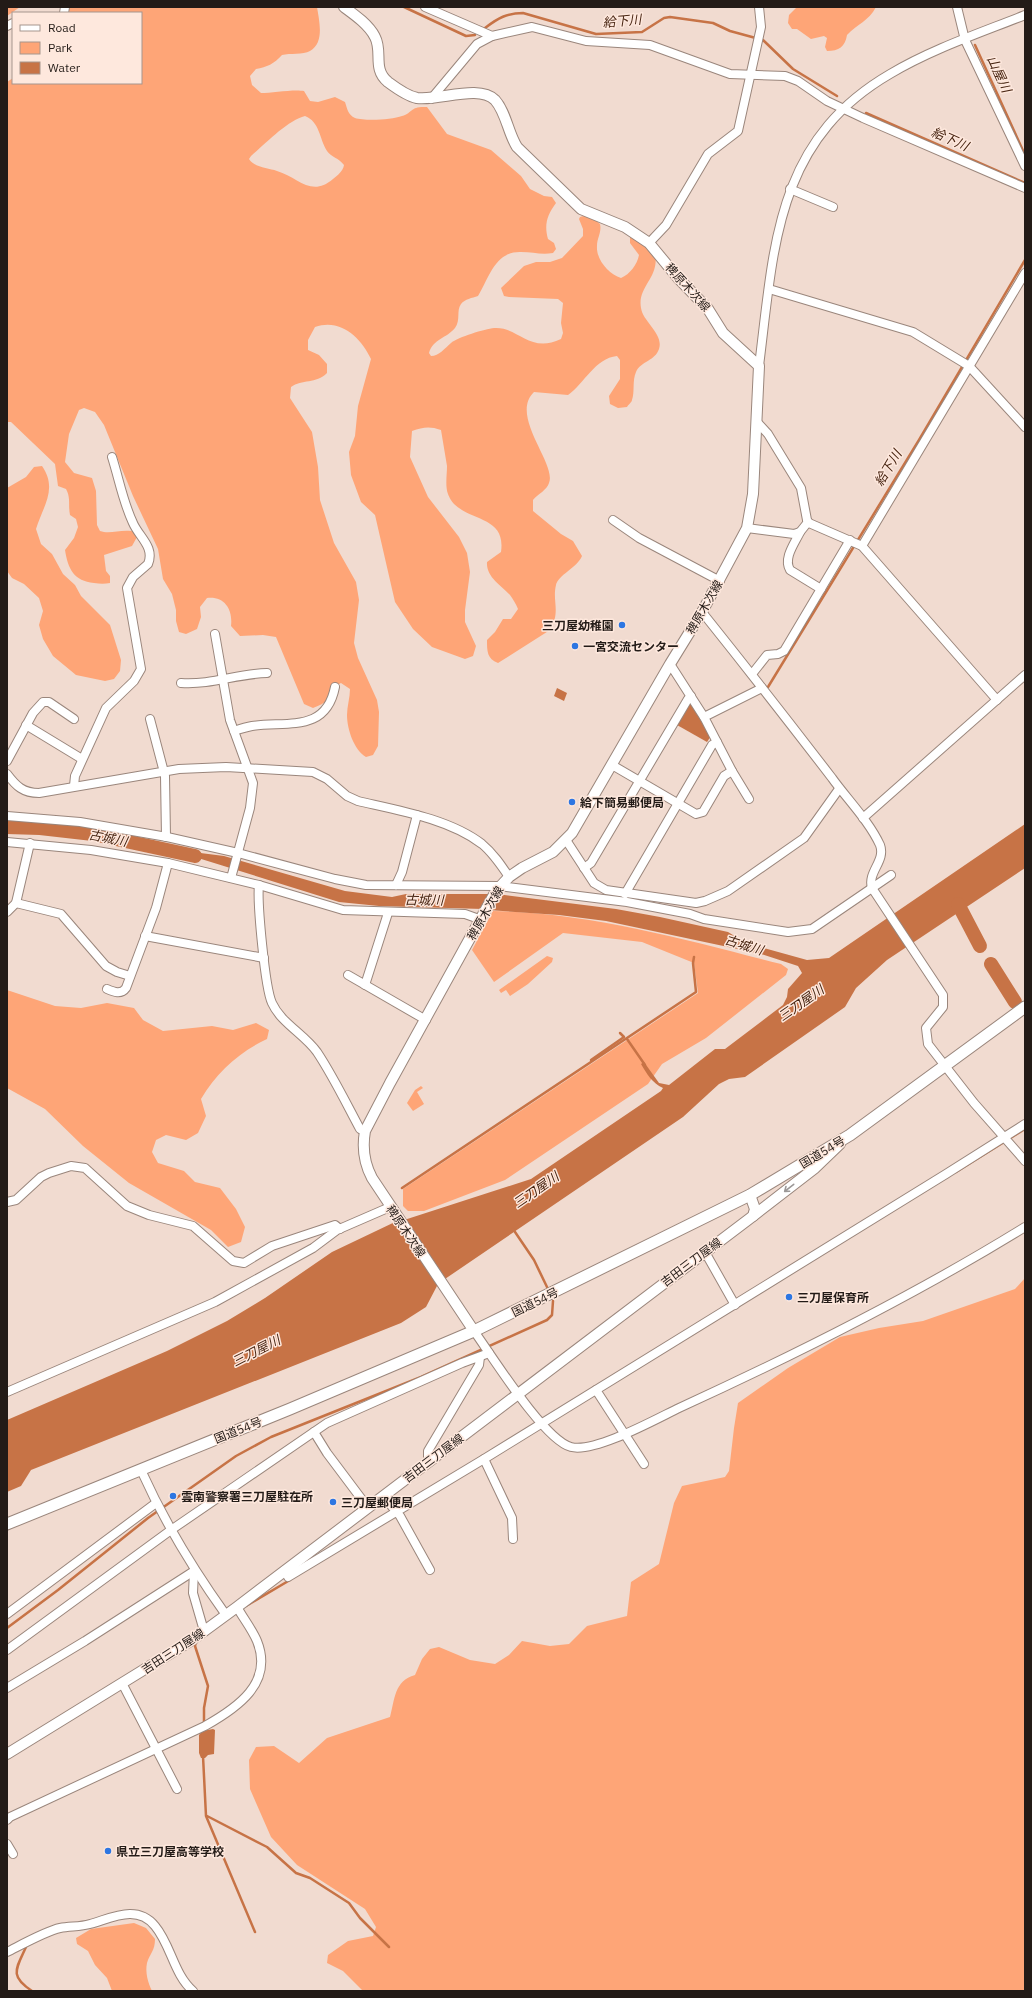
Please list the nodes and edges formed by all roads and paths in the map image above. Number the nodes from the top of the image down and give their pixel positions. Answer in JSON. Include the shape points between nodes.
{"nodes":[{"id":1,"x":344,"y":7,"type":"edge"},
{"id":2,"x":425,"y":7,"type":"edge"},
{"id":3,"x":759,"y":7,"type":"edge"},
{"id":4,"x":957,"y":7,"type":"edge"},
{"id":5,"x":1025,"y":15,"type":"edge"},
{"id":6,"x":492,"y":36,"type":"junction"},
{"id":7,"x":965,"y":40,"type":"junction"},
{"id":8,"x":750,"y":75,"type":"junction"},
{"id":9,"x":431,"y":99,"type":"junction"},
{"id":10,"x":843,"y":108,"type":"junction"},
{"id":11,"x":1025,"y":166,"type":"edge"},
{"id":12,"x":1025,"y":188,"type":"edge"},
{"id":13,"x":790,"y":189,"type":"junction"},
{"id":14,"x":833,"y":207,"type":"dead end"},
{"id":15,"x":649,"y":242,"type":"junction"},
{"id":16,"x":1025,"y":273,"type":"edge"},
{"id":17,"x":769,"y":289,"type":"junction"},
{"id":18,"x":966,"y":363,"type":"junction"},
{"id":19,"x":759,"y":366,"type":"junction"},
{"id":20,"x":757,"y":422,"type":"junction"},
{"id":21,"x":1025,"y":427,"type":"edge"},
{"id":22,"x":112,"y":458,"type":"dead end"},
{"id":23,"x":613,"y":520,"type":"dead end"},
{"id":24,"x":808,"y":522,"type":"junction"},
{"id":25,"x":747,"y":528,"type":"junction"},
{"id":26,"x":800,"y":532,"type":"junction"},
{"id":27,"x":855,"y":543,"type":"junction"},
{"id":28,"x":720,"y":581,"type":"junction"},
{"id":29,"x":821,"y":589,"type":"junction"},
{"id":30,"x":702,"y":612,"type":"junction"},
{"id":31,"x":215,"y":634,"type":"dead end"},
{"id":32,"x":670,"y":664,"type":"junction"},
{"id":33,"x":267,"y":673,"type":"dead end"},
{"id":34,"x":752,"y":674,"type":"junction"},
{"id":35,"x":1025,"y":675,"type":"edge"},
{"id":36,"x":222,"y":681,"type":"junction"},
{"id":37,"x":181,"y":683,"type":"dead end"},
{"id":38,"x":335,"y":687,"type":"dead end"},
{"id":39,"x":762,"y":688,"type":"junction"},
{"id":40,"x":691,"y":696,"type":"junction"},
{"id":41,"x":997,"y":700,"type":"junction"},
{"id":42,"x":704,"y":717,"type":"junction"},
{"id":43,"x":74,"y":719,"type":"dead end"},
{"id":44,"x":150,"y":719,"type":"dead end"},
{"id":45,"x":26,"y":725,"type":"junction"},
{"id":46,"x":234,"y":731,"type":"junction"},
{"id":47,"x":717,"y":742,"type":"junction"},
{"id":48,"x":82,"y":759,"type":"junction"},
{"id":49,"x":7,"y":761,"type":"edge"},
{"id":50,"x":612,"y":765,"type":"junction"},
{"id":51,"x":248,"y":768,"type":"junction"},
{"id":52,"x":164,"y":771,"type":"junction"},
{"id":53,"x":732,"y":771,"type":"junction"},
{"id":54,"x":7,"y":774,"type":"edge"},
{"id":55,"x":639,"y":781,"type":"junction"},
{"id":56,"x":74,"y":786,"type":"junction"},
{"id":57,"x":839,"y":788,"type":"junction"},
{"id":58,"x":749,"y":799,"type":"dead end"},
{"id":59,"x":678,"y":804,"type":"junction"},
{"id":60,"x":417,"y":815,"type":"junction"},
{"id":61,"x":7,"y":816,"type":"edge"},
{"id":62,"x":863,"y":818,"type":"junction"},
{"id":63,"x":166,"y":837,"type":"junction"},
{"id":64,"x":566,"y":840,"type":"junction"},
{"id":65,"x":7,"y":842,"type":"edge"},
{"id":66,"x":30,"y":843,"type":"junction"},
{"id":67,"x":237,"y":854,"type":"junction"},
{"id":68,"x":168,"y":863,"type":"junction"},
{"id":69,"x":584,"y":868,"type":"junction"},
{"id":70,"x":891,"y":875,"type":"dead end"},
{"id":71,"x":231,"y":876,"type":"junction"},
{"id":72,"x":509,"y":877,"type":"junction"},
{"id":73,"x":259,"y":885,"type":"junction"},
{"id":74,"x":396,"y":885,"type":"junction"},
{"id":75,"x":498,"y":888,"type":"junction"},
{"id":76,"x":872,"y":889,"type":"junction"},
{"id":77,"x":625,"y":894,"type":"junction"},
{"id":78,"x":16,"y":903,"type":"junction"},
{"id":79,"x":7,"y":912,"type":"edge"},
{"id":80,"x":388,"y":913,"type":"junction"},
{"id":81,"x":481,"y":916,"type":"junction"},
{"id":82,"x":145,"y":936,"type":"junction"},
{"id":83,"x":264,"y":958,"type":"junction"},
{"id":84,"x":348,"y":975,"type":"dead end"},
{"id":85,"x":130,"y":976,"type":"junction"},
{"id":86,"x":365,"y":985,"type":"junction"},
{"id":87,"x":107,"y":989,"type":"dead end"},
{"id":88,"x":1025,"y":1007,"type":"edge"},
{"id":89,"x":426,"y":1020,"type":"junction"},
{"id":90,"x":946,"y":1066,"type":"junction"},
{"id":91,"x":1025,"y":1124,"type":"edge"},
{"id":92,"x":365,"y":1131,"type":"junction"},
{"id":93,"x":850,"y":1135,"type":"junction"},
{"id":94,"x":1004,"y":1137,"type":"junction"},
{"id":95,"x":1025,"y":1161,"type":"edge"},
{"id":96,"x":750,"y":1195,"type":"junction"},
{"id":97,"x":7,"y":1202,"type":"edge"},
{"id":98,"x":391,"y":1209,"type":"junction"},
{"id":99,"x":753,"y":1216,"type":"junction"},
{"id":100,"x":1025,"y":1226,"type":"edge"},
{"id":101,"x":340,"y":1229,"type":"junction"},
{"id":102,"x":705,"y":1252,"type":"junction"},
{"id":103,"x":735,"y":1305,"type":"junction"},
{"id":104,"x":474,"y":1331,"type":"junction"},
{"id":105,"x":489,"y":1352,"type":"junction"},
{"id":106,"x":480,"y":1357,"type":"junction"},
{"id":107,"x":596,"y":1390,"type":"junction"},
{"id":108,"x":7,"y":1392,"type":"edge"},
{"id":109,"x":518,"y":1394,"type":"junction"},
{"id":110,"x":544,"y":1425,"type":"junction"},
{"id":111,"x":314,"y":1432,"type":"junction"},
{"id":112,"x":624,"y":1434,"type":"junction"},
{"id":113,"x":484,"y":1459,"type":"junction"},
{"id":114,"x":428,"y":1462,"type":"junction"},
{"id":115,"x":644,"y":1464,"type":"dead end"},
{"id":116,"x":141,"y":1470,"type":"junction"},
{"id":117,"x":383,"y":1496,"type":"junction"},
{"id":118,"x":156,"y":1504,"type":"junction"},
{"id":119,"x":370,"y":1506,"type":"junction"},
{"id":120,"x":396,"y":1512,"type":"junction"},
{"id":121,"x":7,"y":1524,"type":"edge"},
{"id":122,"x":171,"y":1530,"type":"junction"},
{"id":123,"x":513,"y":1539,"type":"dead end"},
{"id":124,"x":285,"y":1570,"type":"junction"},
{"id":125,"x":430,"y":1570,"type":"dead end"},
{"id":126,"x":194,"y":1571,"type":"junction"},
{"id":127,"x":237,"y":1607,"type":"junction"},
{"id":128,"x":7,"y":1614,"type":"edge"},
{"id":129,"x":226,"y":1615,"type":"junction"},
{"id":130,"x":204,"y":1631,"type":"junction"},
{"id":131,"x":7,"y":1650,"type":"edge"},
{"id":132,"x":122,"y":1683,"type":"junction"},
{"id":133,"x":7,"y":1688,"type":"edge"},
{"id":134,"x":156,"y":1748,"type":"junction"},
{"id":135,"x":7,"y":1754,"type":"edge"},
{"id":136,"x":177,"y":1789,"type":"dead end"},
{"id":137,"x":7,"y":1820,"type":"edge"},
{"id":138,"x":7,"y":1844,"type":"edge"},
{"id":139,"x":13,"y":1854,"type":"dead end"},
{"id":140,"x":7,"y":1952,"type":"edge"},
{"id":141,"x":193,"y":1991,"type":"edge"}],
"edges":[{"from":1,"to":9,"type":"main road","name":"稗原木次線","via":[[375,37],[379,71],[383,77],[410,96]]},
{"from":2,"to":6,"type":"street"},
{"from":3,"to":8,"type":"street","via":[[761,23]]},
{"from":4,"to":7,"type":"street"},
{"from":5,"to":7,"type":"street"},
{"from":6,"to":8,"type":"street","via":[[532,27],[586,41],[642,43],[718,70]]},
{"from":6,"to":9,"type":"street","via":[[477,44]]},
{"from":7,"to":10,"type":"street","via":[[889,74]]},
{"from":7,"to":11,"type":"street"},
{"from":8,"to":10,"type":"street","via":[[779,75],[792,78]]},
{"from":8,"to":15,"type":"street","via":[[738,131],[708,154],[666,225]]},
{"from":9,"to":15,"type":"main road","name":"稗原木次線","via":[[475,93],[488,95],[499,107],[517,147],[581,209],[625,227]]},
{"from":10,"to":12,"type":"street"},
{"from":10,"to":13,"type":"street","via":[[813,142]]},
{"from":13,"to":14,"type":"street"},
{"from":13,"to":17,"type":"street","via":[[780,225]]},
{"from":15,"to":19,"type":"main road","name":"稗原木次線","via":[[678,278],[708,309],[723,333]]},
{"from":16,"to":18,"type":"street"},
{"from":17,"to":18,"type":"street","via":[[913,332]]},
{"from":17,"to":19,"type":"street"},
{"from":18,"to":21,"type":"street"},
{"from":18,"to":27,"type":"street"},
{"from":19,"to":20,"type":"main road","name":"稗原木次線"},
{"from":20,"to":24,"type":"street","via":[[768,434],[801,488]]},
{"from":20,"to":25,"type":"main road","name":"稗原木次線","via":[[753,494]]},
{"from":22,"to":48,"type":"street","via":[[133,524],[150,552],[148,564],[130,580],[127,588],[141,669],[134,681],[106,708]]},
{"from":23,"to":28,"type":"street","via":[[639,538]]},
{"from":24,"to":26,"type":"street"},
{"from":24,"to":27,"type":"street"},
{"from":25,"to":26,"type":"street","via":[[794,534]]},
{"from":25,"to":28,"type":"main road","name":"稗原木次線"},
{"from":26,"to":29,"type":"street","via":[[787,560],[787,566]]},
{"from":27,"to":29,"type":"street"},
{"from":27,"to":41,"type":"street"},
{"from":28,"to":30,"type":"main road","name":"稗原木次線"},
{"from":29,"to":34,"type":"street","via":[[784,651],[767,655]]},
{"from":30,"to":32,"type":"main road","name":"稗原木次線"},
{"from":30,"to":34,"type":"street"},
{"from":31,"to":36,"type":"street"},
{"from":32,"to":40,"type":"street"},
{"from":32,"to":50,"type":"main road","name":"稗原木次線"},
{"from":33,"to":36,"type":"street","via":[[232,676]]},
{"from":34,"to":39,"type":"street"},
{"from":35,"to":41,"type":"street"},
{"from":36,"to":37,"type":"street"},
{"from":36,"to":46,"type":"street","via":[[226,707]]},
{"from":38,"to":46,"type":"street","via":[[332,702],[318,716],[295,724],[252,726]]},
{"from":39,"to":42,"type":"street"},
{"from":39,"to":57,"type":"street"},
{"from":40,"to":42,"type":"street"},
{"from":40,"to":55,"type":"street"},
{"from":41,"to":62,"type":"street"},
{"from":42,"to":47,"type":"street"},
{"from":43,"to":45,"type":"street","via":[[45,701],[38,706]]},
{"from":44,"to":52,"type":"street"},
{"from":45,"to":48,"type":"street"},
{"from":45,"to":49,"type":"street"},
{"from":46,"to":51,"type":"street"},
{"from":47,"to":53,"type":"street"},
{"from":47,"to":59,"type":"street","via":[[712,746]]},
{"from":48,"to":56,"type":"street"},
{"from":50,"to":55,"type":"street"},
{"from":50,"to":64,"type":"main road","name":"稗原木次線"},
{"from":51,"to":52,"type":"street"},
{"from":51,"to":60,"type":"street","via":[[313,772],[358,801]]},
{"from":51,"to":67,"type":"street","via":[[253,783],[250,808]]},
{"from":52,"to":56,"type":"street"},
{"from":52,"to":63,"type":"street"},
{"from":53,"to":58,"type":"street"},
{"from":53,"to":59,"type":"street","via":[[724,776],[701,814]]},
{"from":54,"to":56,"type":"street","via":[[19,788],[32,793]]},
{"from":55,"to":59,"type":"street"},
{"from":55,"to":69,"type":"street","via":[[591,863]]},
{"from":57,"to":62,"type":"street"},
{"from":57,"to":77,"type":"street","via":[[804,838],[719,896],[696,903]]},
{"from":59,"to":77,"type":"street"},
{"from":60,"to":72,"type":"street","via":[[443,823],[476,839],[493,854]]},
{"from":60,"to":74,"type":"street","via":[[402,872]]},
{"from":61,"to":63,"type":"street","via":[[80,822]]},
{"from":62,"to":76,"type":"street","via":[[881,851],[880,860],[872,873]]},
{"from":63,"to":67,"type":"street"},
{"from":64,"to":69,"type":"street"},
{"from":64,"to":72,"type":"main road","name":"稗原木次線","via":[[553,852]]},
{"from":65,"to":66,"type":"street"},
{"from":66,"to":68,"type":"street"},
{"from":66,"to":78,"type":"street"},
{"from":67,"to":71,"type":"street"},
{"from":67,"to":74,"type":"street","via":[[335,879],[366,885]]},
{"from":68,"to":71,"type":"street"},
{"from":68,"to":82,"type":"street"},
{"from":69,"to":77,"type":"street","via":[[594,883],[600,887]]},
{"from":70,"to":76,"type":"street"},
{"from":71,"to":73,"type":"street"},
{"from":72,"to":75,"type":"main road","name":"稗原木次線"},
{"from":73,"to":80,"type":"street","via":[[343,910]]},
{"from":73,"to":83,"type":"street"},
{"from":74,"to":75,"type":"street"},
{"from":75,"to":76,"type":"street","via":[[627,902],[704,919],[788,932],[812,929]]},
{"from":75,"to":81,"type":"main road","name":"稗原木次線"},
{"from":76,"to":90,"type":"street","via":[[942,992],[942,1007],[927,1024],[925,1036],[928,1044]]},
{"from":78,"to":79,"type":"street"},
{"from":78,"to":85,"type":"street","via":[[61,914],[106,966]]},
{"from":80,"to":81,"type":"street"},
{"from":80,"to":86,"type":"street"},
{"from":81,"to":89,"type":"main road","name":"稗原木次線"},
{"from":82,"to":83,"type":"street"},
{"from":82,"to":85,"type":"street"},
{"from":83,"to":92,"type":"street","via":[[268,993],[277,1011],[316,1051],[360,1128]]},
{"from":84,"to":86,"type":"street"},
{"from":85,"to":87,"type":"street","via":[[122,992]]},
{"from":86,"to":89,"type":"street"},
{"from":88,"to":90,"type":"highway","name":"国道54号"},
{"from":89,"to":92,"type":"main road","name":"稗原木次線"},
{"from":90,"to":93,"type":"highway","name":"国道54号"},
{"from":90,"to":94,"type":"street"},
{"from":91,"to":94,"type":"street"},
{"from":92,"to":98,"type":"main road","name":"稗原木次線","via":[[367,1169]]},
{"from":93,"to":96,"type":"highway","name":"国道54号"},
{"from":93,"to":99,"type":"main road","name":"吉田三刀屋線","one_way":true,"via":[[815,1168]]},
{"from":94,"to":95,"type":"street"},
{"from":94,"to":103,"type":"street"},
{"from":96,"to":99,"type":"main road","via":[[755,1209]]},
{"from":96,"to":104,"type":"highway","name":"国道54号"},
{"from":97,"to":101,"type":"street","via":[[16,1200],[41,1177],[79,1166],[90,1172],[127,1206],[149,1215],[193,1226],[233,1261],[239,1263],[252,1259],[272,1246],[309,1232],[335,1225]]},
{"from":98,"to":101,"type":"street"},
{"from":98,"to":104,"type":"main road","name":"稗原木次線"},
{"from":99,"to":102,"type":"main road","name":"吉田三刀屋線"},
{"from":100,"to":112,"type":"street","via":[[914,1291],[771,1366]]},
{"from":101,"to":108,"type":"street","via":[[313,1248],[215,1302]]},
{"from":102,"to":103,"type":"street"},
{"from":102,"to":109,"type":"main road","name":"吉田三刀屋線"},
{"from":103,"to":107,"type":"street"},
{"from":104,"to":105,"type":"street"},
{"from":104,"to":116,"type":"highway","name":"国道54号"},
{"from":105,"to":106,"type":"street"},
{"from":105,"to":109,"type":"street"},
{"from":106,"to":111,"type":"street","via":[[334,1420]]},
{"from":106,"to":114,"type":"street","via":[[479,1365],[428,1451]]},
{"from":107,"to":110,"type":"street"},
{"from":107,"to":112,"type":"street"},
{"from":109,"to":110,"type":"street"},
{"from":109,"to":114,"type":"main road","name":"吉田三刀屋線"},
{"from":110,"to":112,"type":"street","via":[[558,1441],[571,1447],[589,1447]]},
{"from":110,"to":113,"type":"street"},
{"from":111,"to":119,"type":"street","via":[[363,1501]]},
{"from":111,"to":122,"type":"street"},
{"from":112,"to":115,"type":"street"},
{"from":113,"to":120,"type":"street"},
{"from":113,"to":123,"type":"street","via":[[512,1518]]},
{"from":114,"to":117,"type":"main road","name":"吉田三刀屋線"},
{"from":116,"to":118,"type":"street"},
{"from":116,"to":121,"type":"highway","name":"国道54号"},
{"from":117,"to":119,"type":"main road","name":"吉田三刀屋線"},
{"from":117,"to":120,"type":"street"},
{"from":118,"to":122,"type":"street"},
{"from":118,"to":128,"type":"street"},
{"from":119,"to":124,"type":"main road","name":"吉田三刀屋線"},
{"from":120,"to":124,"type":"street","via":[[288,1577]]},
{"from":120,"to":125,"type":"street"},
{"from":122,"to":126,"type":"street"},
{"from":122,"to":131,"type":"street"},
{"from":124,"to":127,"type":"main road","name":"吉田三刀屋線"},
{"from":126,"to":129,"type":"street"},
{"from":126,"to":130,"type":"street","via":[[193,1593]]},
{"from":126,"to":133,"type":"street","via":[[85,1642]]},
{"from":127,"to":129,"type":"main road","name":"吉田三刀屋線"},
{"from":127,"to":134,"type":"street","via":[[257,1640],[260,1650],[259,1673],[255,1687],[223,1716]]},
{"from":129,"to":130,"type":"main road","name":"吉田三刀屋線"},
{"from":130,"to":132,"type":"main road","name":"吉田三刀屋線"},
{"from":132,"to":134,"type":"street"},
{"from":132,"to":135,"type":"main road","name":"吉田三刀屋線"},
{"from":134,"to":136,"type":"street"},
{"from":134,"to":137,"type":"street"},
{"from":138,"to":139,"type":"street"},
{"from":140,"to":141,"type":"street","via":[[59,1928],[89,1924],[119,1914],[140,1915],[155,1926],[165,1940],[182,1978]]}]}
